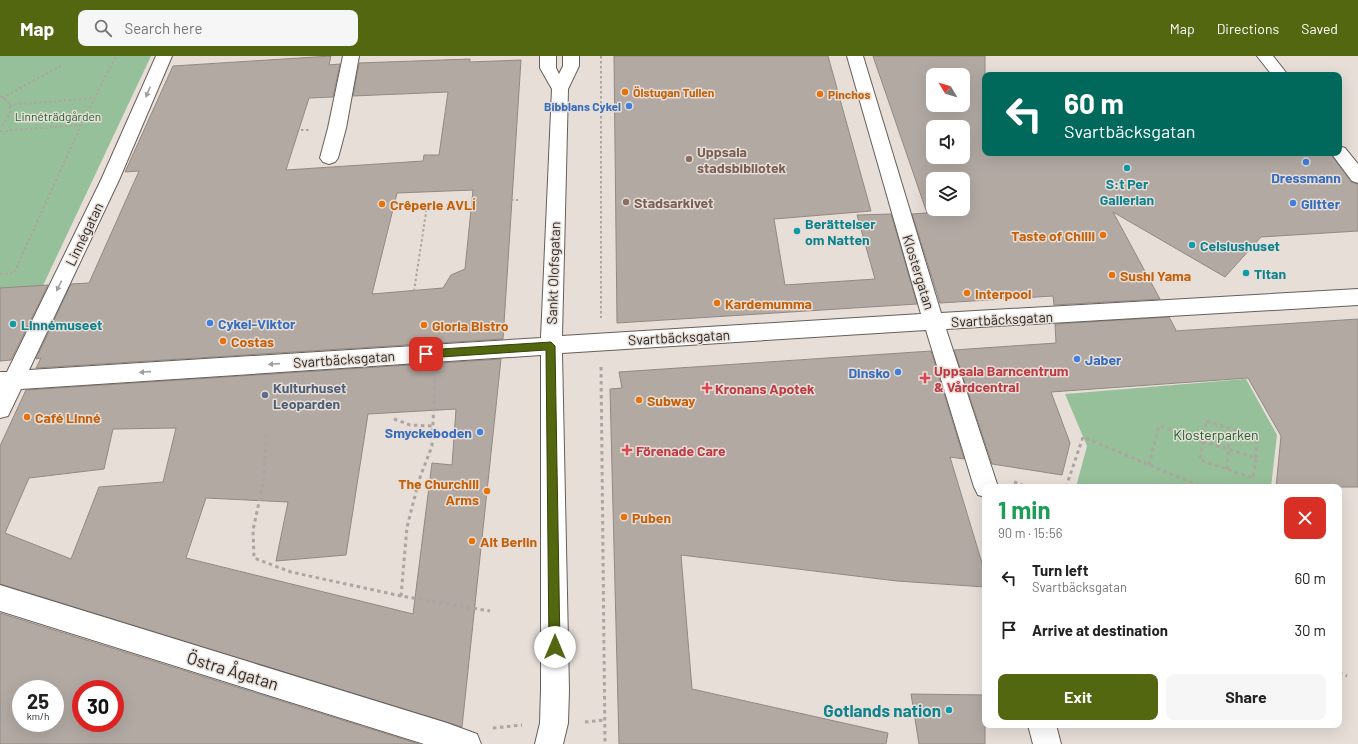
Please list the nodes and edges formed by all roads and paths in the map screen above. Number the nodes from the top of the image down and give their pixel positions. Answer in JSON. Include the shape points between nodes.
{"nodes":[{"id":1,"x":116,"y":56,"type":"edge"},
{"id":2,"x":164,"y":56,"type":"edge"},
{"id":3,"x":351,"y":56,"type":"edge"},
{"id":4,"x":548,"y":56,"type":"edge"},
{"id":5,"x":571,"y":56,"type":"edge"},
{"id":6,"x":601,"y":56,"type":"edge"},
{"id":7,"x":855,"y":56,"type":"edge"},
{"id":8,"x":1265,"y":56,"type":"edge"},
{"id":9,"x":62,"y":65,"type":"dead end"},
{"id":10,"x":1278,"y":72,"type":"edge"},
{"id":11,"x":560,"y":89,"type":"junction"},
{"id":12,"x":1,"y":97,"type":"edge"},
{"id":13,"x":96,"y":98,"type":"junction"},
{"id":14,"x":10,"y":105,"type":"junction"},
{"id":15,"x":81,"y":125,"type":"junction"},
{"id":16,"x":0,"y":127,"type":"edge"},
{"id":17,"x":0,"y":131,"type":"edge"},
{"id":18,"x":1342,"y":156,"type":"edge"},
{"id":19,"x":329,"y":158,"type":"dead end"},
{"id":20,"x":1358,"y":177,"type":"edge"},
{"id":21,"x":511,"y":200,"type":"dead end"},
{"id":22,"x":518,"y":200,"type":"dead end"},
{"id":23,"x":471,"y":204,"type":"dead end"},
{"id":24,"x":0,"y":274,"type":"edge"},
{"id":25,"x":414,"y":291,"type":"dead end"},
{"id":26,"x":1358,"y":297,"type":"edge"},
{"id":27,"x":934,"y":323,"type":"junction"},
{"id":28,"x":600,"y":341,"type":"junction"},
{"id":29,"x":551,"y":346,"type":"junction"},
{"id":30,"x":437,"y":353,"type":"junction"},
{"id":31,"x":7,"y":381,"type":"edge"},
{"id":32,"x":0,"y":409,"type":"edge"},
{"id":33,"x":394,"y":419,"type":"dead end"},
{"id":34,"x":432,"y":426,"type":"junction"},
{"id":35,"x":1230,"y":429,"type":"junction"},
{"id":36,"x":266,"y":435,"type":"dead end"},
{"id":37,"x":1203,"y":440,"type":"junction"},
{"id":38,"x":1228,"y":449,"type":"junction"},
{"id":39,"x":1256,"y":458,"type":"junction"},
{"id":40,"x":1149,"y":465,"type":"junction"},
{"id":41,"x":1227,"y":469,"type":"junction"},
{"id":42,"x":1186,"y":480,"type":"junction"},
{"id":43,"x":985,"y":484,"type":"edge"},
{"id":44,"x":1067,"y":484,"type":"edge"},
{"id":45,"x":1185,"y":484,"type":"edge"},
{"id":46,"x":1195,"y":484,"type":"edge"},
{"id":47,"x":401,"y":596,"type":"junction"},
{"id":48,"x":0,"y":598,"type":"edge"},
{"id":49,"x":490,"y":612,"type":"dead end"},
{"id":50,"x":1342,"y":674,"type":"edge"},
{"id":51,"x":1347,"y":676,"type":"dead end"},
{"id":52,"x":605,"y":720,"type":"junction"},
{"id":53,"x":582,"y":722,"type":"dead end"},
{"id":54,"x":1043,"y":728,"type":"edge"},
{"id":55,"x":467,"y":744,"type":"edge"},
{"id":56,"x":549,"y":744,"type":"edge"},
{"id":57,"x":605,"y":744,"type":"edge"},
{"id":58,"x":1047,"y":744,"type":"edge"}],
"edges":[{"from":1,"to":13,"type":"path"},
{"from":2,"to":31,"type":"street","name":"Linnégatan","one_way":true,"via":[[110,180]]},
{"from":3,"to":19,"type":"street"},
{"from":4,"to":11,"type":"street","via":[[548,68]]},
{"from":5,"to":11,"type":"street","name":"Sankt Olofsgatan","via":[[571,66]]},
{"from":6,"to":28,"type":"path"},
{"from":7,"to":27,"type":"street","name":"Klostergatan"},
{"from":8,"to":10,"type":"street"},
{"from":9,"to":12,"type":"path"},
{"from":11,"to":29,"type":"street","name":"Sankt Olofsgatan"},
{"from":12,"to":14,"type":"path"},
{"from":13,"to":14,"type":"path"},
{"from":13,"to":15,"type":"path"},
{"from":14,"to":16,"type":"path","via":[[11,112]]},
{"from":15,"to":17,"type":"path"},
{"from":15,"to":24,"type":"path","via":[[14,273]]},
{"from":18,"to":20,"type":"street"},
{"from":21,"to":22,"type":"path"},
{"from":23,"to":25,"type":"path","via":[[427,206]]},
{"from":26,"to":27,"type":"street","name":"Svartbäcksgatan"},
{"from":27,"to":28,"type":"street","name":"Svartbäcksgatan"},
{"from":27,"to":43,"type":"street","name":"Klostergatan"},
{"from":28,"to":29,"type":"street","name":"Svartbäcksgatan"},
{"from":28,"to":52,"type":"path"},
{"from":29,"to":30,"type":"street","name":"Svartbäcksgatan"},
{"from":29,"to":56,"type":"street","name":"Sankt Olofsgatan","via":[[555,690],[554,723]]},
{"from":30,"to":31,"type":"street","name":"Svartbäcksgatan","one_way":true},
{"from":30,"to":34,"type":"path"},
{"from":31,"to":32,"type":"street","name":"Linnégatan"},
{"from":33,"to":34,"type":"path","via":[[410,425]]},
{"from":34,"to":47,"type":"path","via":[[432,446],[419,480],[407,527]]},
{"from":35,"to":37,"type":"path","via":[[1206,421]]},
{"from":35,"to":38,"type":"path"},
{"from":35,"to":39,"type":"path","via":[[1257,437]]},
{"from":36,"to":47,"type":"path","via":[[264,479],[253,530],[254,558],[291,572]]},
{"from":37,"to":38,"type":"path"},
{"from":37,"to":40,"type":"path","via":[[1159,426]]},
{"from":37,"to":41,"type":"path","via":[[1200,460]]},
{"from":38,"to":39,"type":"path"},
{"from":38,"to":41,"type":"path"},
{"from":39,"to":41,"type":"path","via":[[1253,478]]},
{"from":40,"to":42,"type":"path"},
{"from":40,"to":44,"type":"path","via":[[1083,437]]},
{"from":42,"to":45,"type":"path"},
{"from":42,"to":46,"type":"path"},
{"from":47,"to":49,"type":"path"},
{"from":48,"to":55,"type":"street","name":"Östra Ågatan"},
{"from":50,"to":51,"type":"path"},
{"from":52,"to":53,"type":"path"},
{"from":52,"to":57,"type":"path"},
{"from":54,"to":58,"type":"street"}]}
